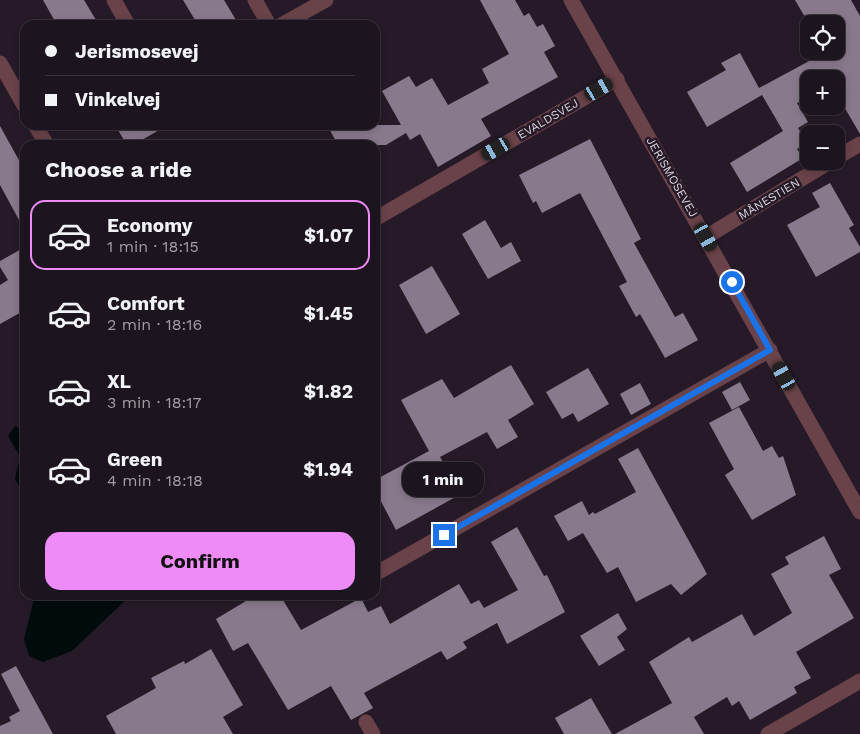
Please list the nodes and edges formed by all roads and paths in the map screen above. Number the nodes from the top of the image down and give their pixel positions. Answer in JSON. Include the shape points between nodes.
{"nodes":[{"id":1,"x":114,"y":0,"type":"edge"},
{"id":2,"x":255,"y":0,"type":"edge"},
{"id":3,"x":326,"y":0,"type":"edge"},
{"id":4,"x":571,"y":0,"type":"edge"},
{"id":5,"x":125,"y":20,"type":"edge"},
{"id":6,"x":266,"y":20,"type":"edge"},
{"id":7,"x":290,"y":20,"type":"edge"},
{"id":8,"x":0,"y":64,"type":"edge"},
{"id":9,"x":617,"y":79,"type":"junction"},
{"id":10,"x":20,"y":98,"type":"edge"},
{"id":11,"x":860,"y":144,"type":"edge"},
{"id":12,"x":845,"y":153,"type":"edge"},
{"id":13,"x":816,"y":170,"type":"edge"},
{"id":14,"x":380,"y":216,"type":"edge"},
{"id":15,"x":706,"y":237,"type":"junction"},
{"id":16,"x":770,"y":350,"type":"junction"},
{"id":17,"x":860,"y":512,"type":"edge"},
{"id":18,"x":380,"y":571,"type":"edge"},
{"id":19,"x":860,"y":681,"type":"edge"},
{"id":20,"x":768,"y":734,"type":"edge"}],
"edges":[{"from":1,"to":5,"type":"street"},
{"from":2,"to":6,"type":"street"},
{"from":3,"to":7,"type":"street"},
{"from":4,"to":9,"type":"street","name":"JERISMOSEVEJ"},
{"from":8,"to":10,"type":"street"},
{"from":9,"to":14,"type":"street","name":"EVALDSVEJ"},
{"from":9,"to":15,"type":"street","name":"JERISMOSEVEJ"},
{"from":11,"to":12,"type":"street"},
{"from":13,"to":15,"type":"street","name":"MÅNESTIEN"},
{"from":15,"to":16,"type":"street","name":"JERISMOSEVEJ"},
{"from":16,"to":17,"type":"street","name":"JERISMOSEVEJ"},
{"from":16,"to":18,"type":"street"},
{"from":19,"to":20,"type":"street"}]}
